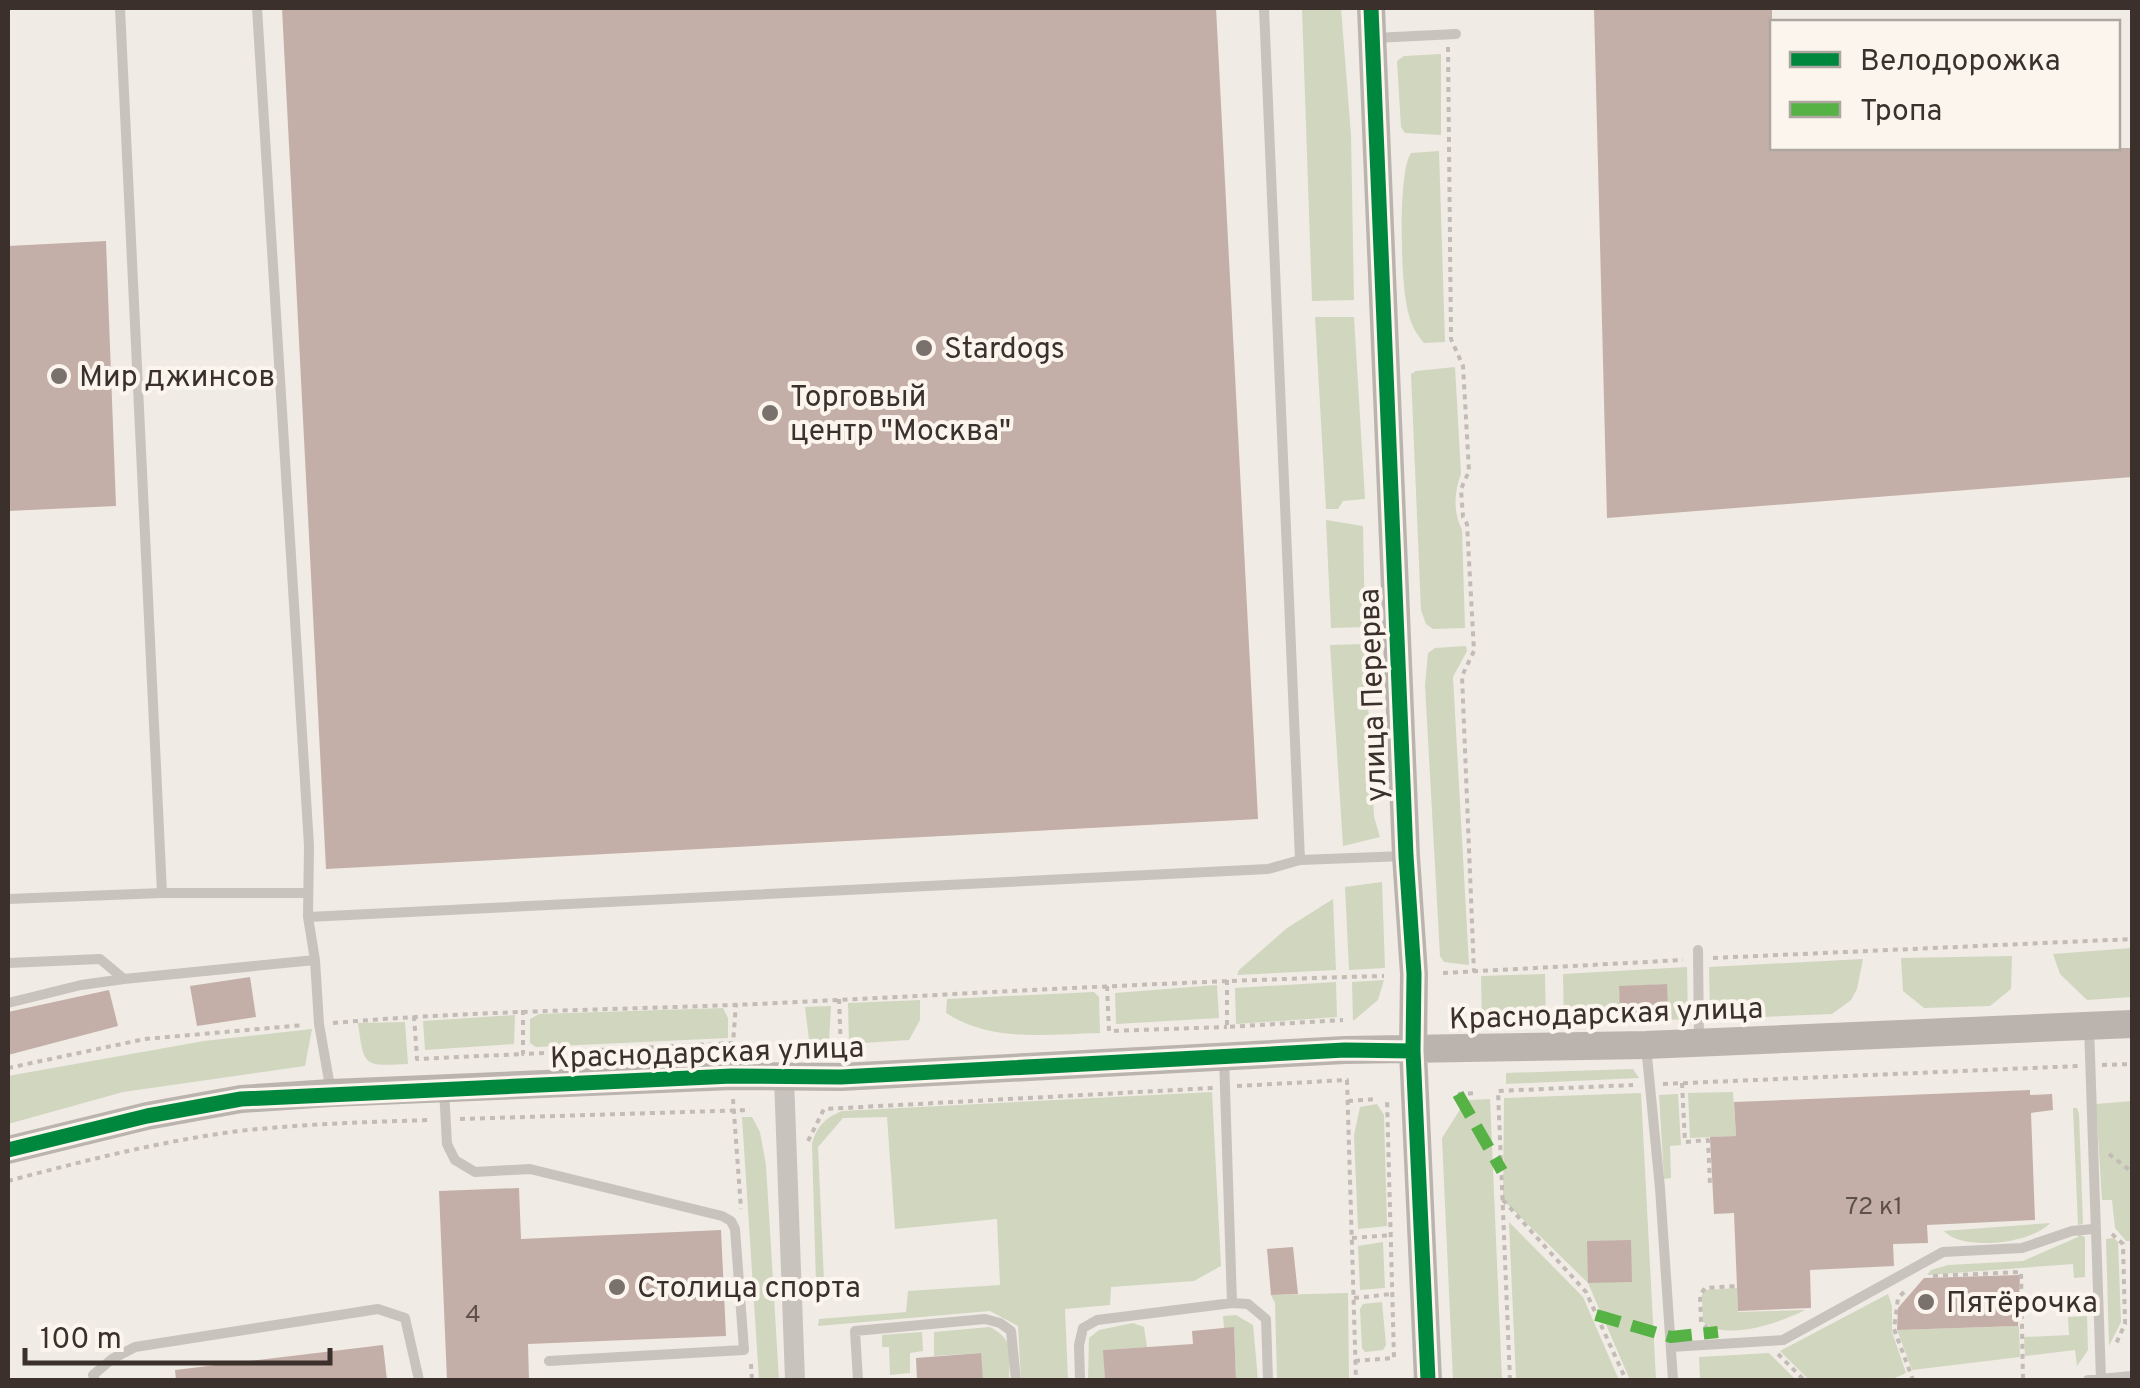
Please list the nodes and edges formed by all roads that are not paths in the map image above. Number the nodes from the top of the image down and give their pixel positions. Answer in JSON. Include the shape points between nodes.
{"nodes":[{"id":1,"x":120,"y":8,"type":"edge"},
{"id":2,"x":256,"y":8,"type":"edge"},
{"id":3,"x":1264,"y":8,"type":"edge"},
{"id":4,"x":1371,"y":8,"type":"edge"},
{"id":5,"x":1452,"y":34,"type":"road end"},
{"id":6,"x":1372,"y":38,"type":"junction"},
{"id":7,"x":1406,"y":856,"type":"junction"},
{"id":8,"x":1300,"y":860,"type":"junction"},
{"id":9,"x":162,"y":893,"type":"junction"},
{"id":10,"x":306,"y":893,"type":"junction"},
{"id":11,"x":8,"y":898,"type":"edge"},
{"id":12,"x":308,"y":917,"type":"junction"},
{"id":13,"x":1698,"y":954,"type":"road end"},
{"id":14,"x":315,"y":960,"type":"junction"},
{"id":15,"x":8,"y":963,"type":"edge"},
{"id":16,"x":124,"y":979,"type":"junction"},
{"id":17,"x":8,"y":1003,"type":"edge"},
{"id":18,"x":2132,"y":1024,"type":"edge"},
{"id":19,"x":2089,"y":1025,"type":"junction"},
{"id":20,"x":1699,"y":1043,"type":"junction"},
{"id":21,"x":1646,"y":1045,"type":"junction"},
{"id":22,"x":1413,"y":1051,"type":"junction"},
{"id":23,"x":1224,"y":1056,"type":"junction"},
{"id":24,"x":784,"y":1078,"type":"junction"},
{"id":25,"x":444,"y":1088,"type":"junction"},
{"id":26,"x":331,"y":1093,"type":"junction"},
{"id":27,"x":8,"y":1150,"type":"edge"},
{"id":28,"x":2094,"y":1229,"type":"junction"},
{"id":29,"x":1232,"y":1303,"type":"junction"},
{"id":30,"x":1671,"y":1347,"type":"junction"},
{"id":31,"x":549,"y":1362,"type":"dead end"},
{"id":32,"x":2132,"y":1376,"type":"edge"},
{"id":33,"x":90,"y":1379,"type":"edge"},
{"id":34,"x":2104,"y":1379,"type":"edge"},
{"id":35,"x":419,"y":1380,"type":"edge"},
{"id":36,"x":795,"y":1380,"type":"edge"},
{"id":37,"x":858,"y":1380,"type":"edge"},
{"id":38,"x":1016,"y":1380,"type":"edge"},
{"id":39,"x":1080,"y":1380,"type":"edge"},
{"id":40,"x":1268,"y":1380,"type":"edge"},
{"id":41,"x":1428,"y":1380,"type":"edge"},
{"id":42,"x":1673,"y":1380,"type":"edge"},
{"id":43,"x":2088,"y":1380,"type":"edge"}],
"edges":[{"from":1,"to":9,"type":"lane"},
{"from":2,"to":10,"type":"lane","via":[[309,846]]},
{"from":3,"to":8,"type":"lane"},
{"from":4,"to":6,"type":"street","name":"улица Перерва"},
{"from":5,"to":6,"type":"lane"},
{"from":6,"to":7,"type":"street","name":"улица Перерва"},
{"from":7,"to":8,"type":"lane"},
{"from":7,"to":22,"type":"street","name":"улица Перерва"},
{"from":8,"to":12,"type":"lane","via":[[1268,869]]},
{"from":9,"to":10,"type":"lane"},
{"from":9,"to":11,"type":"lane"},
{"from":10,"to":12,"type":"lane"},
{"from":12,"to":14,"type":"lane"},
{"from":13,"to":20,"type":"lane"},
{"from":14,"to":16,"type":"lane"},
{"from":14,"to":26,"type":"lane"},
{"from":15,"to":16,"type":"lane","via":[[100,958]]},
{"from":16,"to":17,"type":"lane"},
{"from":18,"to":19,"type":"street","name":"Краснодарская улица"},
{"from":19,"to":20,"type":"street","name":"Краснодарская улица"},
{"from":19,"to":28,"type":"lane"},
{"from":20,"to":21,"type":"street","name":"Краснодарская улица"},
{"from":21,"to":22,"type":"street","name":"Краснодарская улица"},
{"from":21,"to":30,"type":"lane"},
{"from":22,"to":23,"type":"street","name":"Краснодарская улица"},
{"from":22,"to":41,"type":"street","name":"улица Перерва"},
{"from":23,"to":24,"type":"street","name":"Краснодарская улица"},
{"from":23,"to":29,"type":"lane"},
{"from":24,"to":25,"type":"street","name":"Краснодарская улица"},
{"from":24,"to":36,"type":"street"},
{"from":25,"to":26,"type":"street","name":"Краснодарская улица"},
{"from":25,"to":31,"type":"lane","via":[[447,1144],[455,1160],[475,1172],[530,1168],[722,1216],[735,1229],[744,1350]]},
{"from":26,"to":27,"type":"street","name":"Краснодарская улица","via":[[147,1116]]},
{"from":28,"to":30,"type":"lane","via":[[2022,1248],[1943,1252],[1783,1340]]},
{"from":28,"to":34,"type":"lane"},
{"from":29,"to":39,"type":"lane","via":[[1097,1320],[1083,1328],[1078,1345]]},
{"from":29,"to":40,"type":"lane","via":[[1248,1304],[1266,1319]]},
{"from":30,"to":42,"type":"lane"},
{"from":32,"to":34,"type":"lane"},
{"from":33,"to":35,"type":"lane","via":[[135,1347],[378,1309],[405,1318]]},
{"from":34,"to":43,"type":"lane"},
{"from":37,"to":38,"type":"lane","via":[[855,1332],[985,1319],[1010,1331]]}]}
